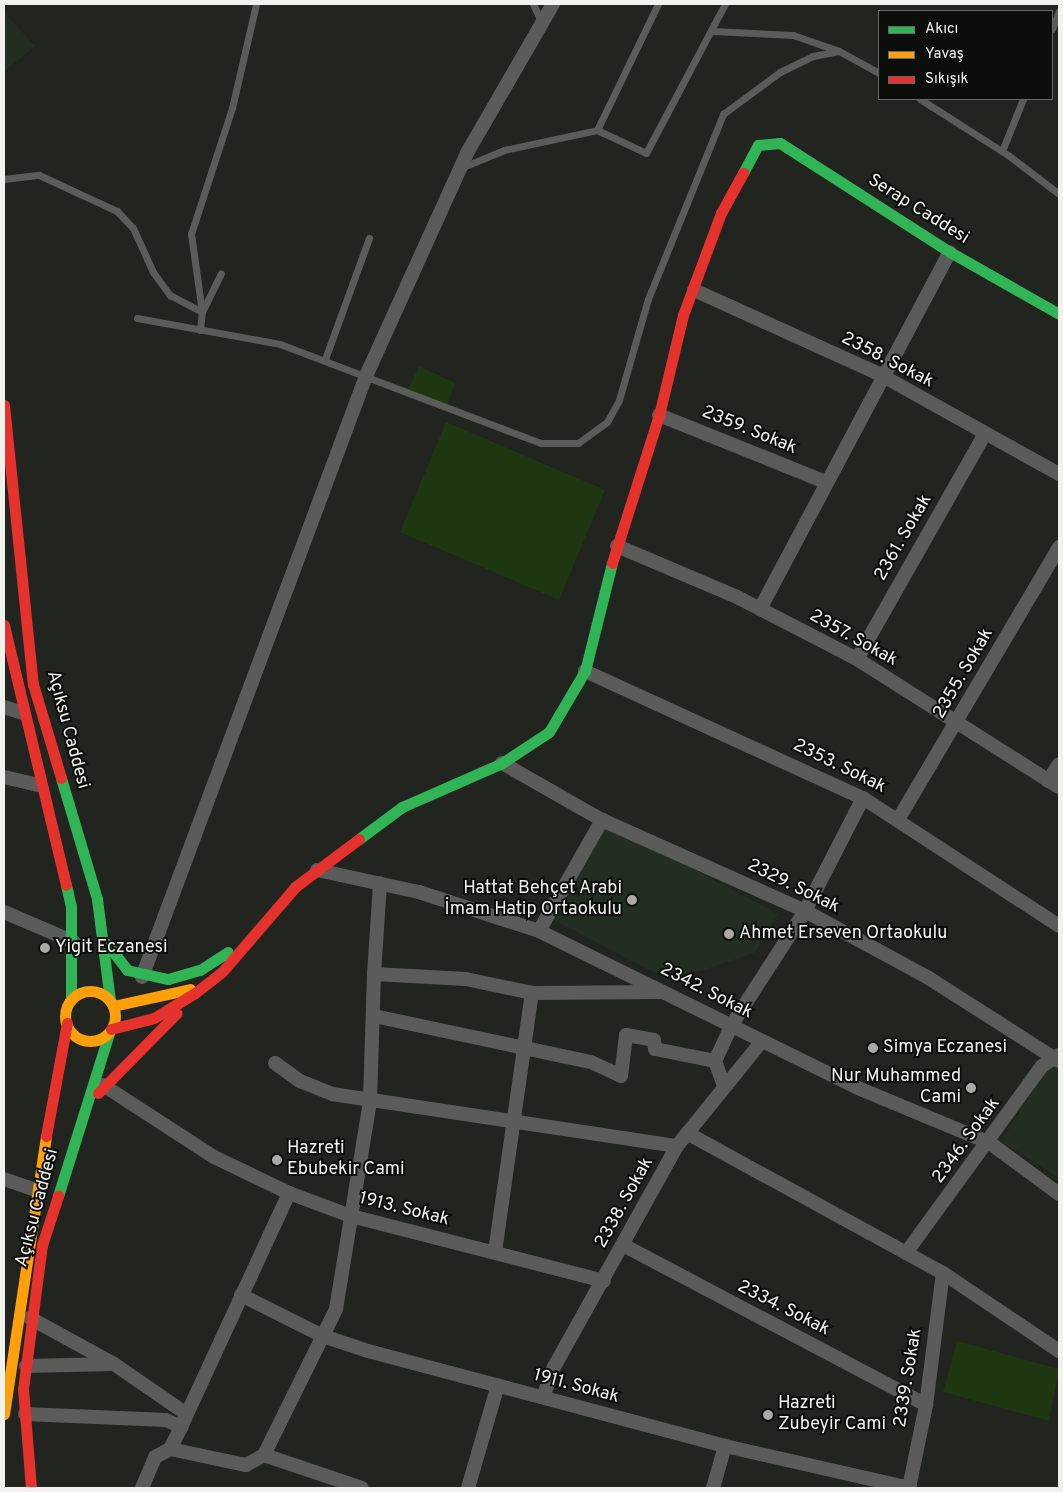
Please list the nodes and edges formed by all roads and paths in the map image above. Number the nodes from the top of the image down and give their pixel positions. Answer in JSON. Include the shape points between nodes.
{"nodes":[{"id":1,"x":256,"y":4,"type":"edge"},
{"id":2,"x":533,"y":4,"type":"edge"},
{"id":3,"x":553,"y":4,"type":"edge"},
{"id":4,"x":658,"y":4,"type":"edge"},
{"id":5,"x":726,"y":4,"type":"edge"},
{"id":6,"x":1059,"y":11,"type":"edge"},
{"id":7,"x":542,"y":23,"type":"junction"},
{"id":8,"x":1053,"y":26,"type":"edge"},
{"id":9,"x":712,"y":31,"type":"junction"},
{"id":10,"x":838,"y":51,"type":"junction"},
{"id":11,"x":878,"y":71,"type":"edge"},
{"id":12,"x":922,"y":100,"type":"edge"},
{"id":13,"x":1023,"y":100,"type":"edge"},
{"id":14,"x":597,"y":130,"type":"junction"},
{"id":15,"x":1002,"y":151,"type":"junction"},
{"id":16,"x":460,"y":168,"type":"junction"},
{"id":17,"x":4,"y":179,"type":"edge"},
{"id":18,"x":1059,"y":194,"type":"edge"},
{"id":19,"x":369,"y":238,"type":"dead end"},
{"id":20,"x":950,"y":252,"type":"junction"},
{"id":21,"x":221,"y":273,"type":"dead end"},
{"id":22,"x":694,"y":290,"type":"junction"},
{"id":23,"x":202,"y":312,"type":"junction"},
{"id":24,"x":1059,"y":314,"type":"edge"},
{"id":25,"x":136,"y":318,"type":"dead end"},
{"id":26,"x":200,"y":330,"type":"junction"},
{"id":27,"x":325,"y":359,"type":"junction"},
{"id":28,"x":881,"y":375,"type":"junction"},
{"id":29,"x":366,"y":376,"type":"junction"},
{"id":30,"x":4,"y":405,"type":"edge"},
{"id":31,"x":659,"y":414,"type":"junction"},
{"id":32,"x":984,"y":435,"type":"junction"},
{"id":33,"x":1059,"y":474,"type":"edge"},
{"id":34,"x":826,"y":482,"type":"junction"},
{"id":35,"x":617,"y":546,"type":"junction"},
{"id":36,"x":1059,"y":547,"type":"edge"},
{"id":37,"x":760,"y":609,"type":"junction"},
{"id":38,"x":4,"y":626,"type":"edge"},
{"id":39,"x":857,"y":659,"type":"junction"},
{"id":40,"x":585,"y":671,"type":"junction"},
{"id":41,"x":4,"y":707,"type":"edge"},
{"id":42,"x":23,"y":713,"type":"junction"},
{"id":43,"x":959,"y":722,"type":"junction"},
{"id":44,"x":502,"y":763,"type":"junction"},
{"id":45,"x":1059,"y":764,"type":"edge"},
{"id":46,"x":4,"y":777,"type":"edge"},
{"id":47,"x":1054,"y":784,"type":"edge"},
{"id":48,"x":40,"y":785,"type":"junction"},
{"id":49,"x":864,"y":798,"type":"junction"},
{"id":50,"x":899,"y":818,"type":"junction"},
{"id":51,"x":602,"y":820,"type":"junction"},
{"id":52,"x":317,"y":870,"type":"junction"},
{"id":53,"x":380,"y":883,"type":"junction"},
{"id":54,"x":805,"y":911,"type":"junction"},
{"id":55,"x":4,"y":912,"type":"edge"},
{"id":56,"x":265,"y":917,"type":"junction"},
{"id":57,"x":1059,"y":926,"type":"edge"},
{"id":58,"x":539,"y":931,"type":"junction"},
{"id":59,"x":104,"y":939,"type":"junction"},
{"id":60,"x":74,"y":942,"type":"junction"},
{"id":61,"x":222,"y":972,"type":"junction"},
{"id":62,"x":374,"y":974,"type":"junction"},
{"id":63,"x":142,"y":976,"type":"junction"},
{"id":64,"x":666,"y":992,"type":"junction"},
{"id":65,"x":196,"y":993,"type":"junction"},
{"id":66,"x":532,"y":993,"type":"junction"},
{"id":67,"x":71,"y":1000,"type":"junction"},
{"id":68,"x":112,"y":1004,"type":"junction"},
{"id":69,"x":374,"y":1016,"type":"junction"},
{"id":70,"x":67,"y":1023,"type":"junction"},
{"id":71,"x":732,"y":1026,"type":"junction"},
{"id":72,"x":110,"y":1031,"type":"junction"},
{"id":73,"x":762,"y":1041,"type":"junction"},
{"id":74,"x":525,"y":1047,"type":"junction"},
{"id":75,"x":1058,"y":1058,"type":"edge"},
{"id":76,"x":715,"y":1061,"type":"junction"},
{"id":77,"x":275,"y":1063,"type":"dead end"},
{"id":78,"x":103,"y":1085,"type":"junction"},
{"id":79,"x":724,"y":1086,"type":"junction"},
{"id":80,"x":370,"y":1101,"type":"junction"},
{"id":81,"x":89,"y":1106,"type":"junction"},
{"id":82,"x":511,"y":1122,"type":"junction"},
{"id":83,"x":687,"y":1134,"type":"junction"},
{"id":84,"x":990,"y":1143,"type":"junction"},
{"id":85,"x":678,"y":1146,"type":"junction"},
{"id":86,"x":4,"y":1179,"type":"edge"},
{"id":87,"x":36,"y":1190,"type":"junction"},
{"id":88,"x":289,"y":1193,"type":"junction"},
{"id":89,"x":1059,"y":1194,"type":"edge"},
{"id":90,"x":351,"y":1216,"type":"junction"},
{"id":91,"x":623,"y":1245,"type":"junction"},
{"id":92,"x":495,"y":1252,"type":"junction"},
{"id":93,"x":906,"y":1253,"type":"junction"},
{"id":94,"x":943,"y":1273,"type":"junction"},
{"id":95,"x":604,"y":1280,"type":"junction"},
{"id":96,"x":241,"y":1295,"type":"junction"},
{"id":97,"x":30,"y":1318,"type":"junction"},
{"id":98,"x":323,"y":1336,"type":"junction"},
{"id":99,"x":1059,"y":1351,"type":"edge"},
{"id":100,"x":114,"y":1364,"type":"junction"},
{"id":101,"x":26,"y":1366,"type":"junction"},
{"id":102,"x":6,"y":1381,"type":"edge"},
{"id":103,"x":498,"y":1385,"type":"junction"},
{"id":104,"x":543,"y":1397,"type":"junction"},
{"id":105,"x":926,"y":1405,"type":"junction"},
{"id":106,"x":185,"y":1413,"type":"junction"},
{"id":107,"x":4,"y":1414,"type":"edge"},
{"id":108,"x":25,"y":1414,"type":"junction"},
{"id":109,"x":181,"y":1428,"type":"junction"},
{"id":110,"x":725,"y":1446,"type":"junction"},
{"id":111,"x":170,"y":1450,"type":"junction"},
{"id":112,"x":264,"y":1455,"type":"junction"},
{"id":113,"x":31,"y":1488,"type":"edge"},
{"id":114,"x":142,"y":1488,"type":"edge"},
{"id":115,"x":362,"y":1488,"type":"edge"},
{"id":116,"x":468,"y":1488,"type":"edge"},
{"id":117,"x":713,"y":1488,"type":"edge"},
{"id":118,"x":909,"y":1488,"type":"edge"}],
"edges":[{"from":1,"to":23,"type":"lane","via":[[232,108],[191,234]]},
{"from":2,"to":7,"type":"lane"},
{"from":3,"to":7,"type":"street"},
{"from":4,"to":14,"type":"lane"},
{"from":5,"to":9,"type":"lane"},
{"from":6,"to":8,"type":"lane"},
{"from":7,"to":16,"type":"street"},
{"from":9,"to":10,"type":"lane","via":[[793,35]]},
{"from":9,"to":14,"type":"lane","via":[[646,153]]},
{"from":10,"to":11,"type":"lane"},
{"from":10,"to":29,"type":"lane","via":[[813,56],[780,72],[723,114],[648,299],[619,400],[607,422],[585,438],[578,442],[541,442]]},
{"from":12,"to":15,"type":"lane"},
{"from":13,"to":15,"type":"lane"},
{"from":14,"to":16,"type":"lane","via":[[504,150]]},
{"from":15,"to":18,"type":"lane"},
{"from":16,"to":29,"type":"street"},
{"from":17,"to":23,"type":"lane","via":[[48,178],[117,211],[133,228],[153,272],[170,295]]},
{"from":19,"to":27,"type":"lane"},
{"from":20,"to":22,"type":"main road","name":"Serap Caddesi","via":[[780,143],[758,145],[720,213]]},
{"from":20,"to":24,"type":"main road","name":"Serap Caddesi"},
{"from":20,"to":28,"type":"street"},
{"from":21,"to":23,"type":"lane"},
{"from":22,"to":28,"type":"street","name":"2358. Sokak"},
{"from":22,"to":31,"type":"main road","via":[[683,315]]},
{"from":23,"to":26,"type":"lane"},
{"from":25,"to":26,"type":"lane"},
{"from":26,"to":27,"type":"lane","via":[[280,344]]},
{"from":27,"to":29,"type":"lane"},
{"from":28,"to":32,"type":"street","name":"2358. Sokak"},
{"from":28,"to":34,"type":"street"},
{"from":29,"to":63,"type":"street"},
{"from":30,"to":59,"type":"main road","name":"Açıksu Caddesi","via":[[32,684],[97,899]]},
{"from":31,"to":34,"type":"street","name":"2359. Sokak"},
{"from":31,"to":35,"type":"main road"},
{"from":32,"to":33,"type":"street","name":"2358. Sokak"},
{"from":32,"to":39,"type":"street","name":"2361. Sokak"},
{"from":34,"to":37,"type":"street"},
{"from":35,"to":37,"type":"street","name":"2357. Sokak"},
{"from":35,"to":40,"type":"main road"},
{"from":36,"to":43,"type":"street","name":"2355. Sokak"},
{"from":37,"to":39,"type":"street","name":"2357. Sokak"},
{"from":38,"to":42,"type":"main road","name":"Açıksu Caddesi"},
{"from":39,"to":43,"type":"street","name":"2357. Sokak"},
{"from":40,"to":44,"type":"main road","via":[[549,732]]},
{"from":40,"to":49,"type":"street","name":"2353. Sokak"},
{"from":41,"to":42,"type":"street"},
{"from":42,"to":48,"type":"main road","name":"Açıksu Caddesi"},
{"from":43,"to":47,"type":"street","name":"2357. Sokak"},
{"from":43,"to":50,"type":"street","name":"2355. Sokak"},
{"from":44,"to":51,"type":"street","name":"2329. Sokak"},
{"from":44,"to":52,"type":"main road","via":[[402,807]]},
{"from":45,"to":47,"type":"street"},
{"from":46,"to":48,"type":"street"},
{"from":48,"to":60,"type":"main road","name":"Açıksu Caddesi","via":[[62,861]]},
{"from":49,"to":50,"type":"street","name":"2353. Sokak"},
{"from":49,"to":54,"type":"street"},
{"from":50,"to":57,"type":"street","name":"2353. Sokak","via":[[951,859]]},
{"from":51,"to":54,"type":"street","name":"2329. Sokak"},
{"from":51,"to":58,"type":"street"},
{"from":52,"to":53,"type":"street","name":"2342. Sokak"},
{"from":52,"to":56,"type":"main road"},
{"from":53,"to":58,"type":"street","name":"2342. Sokak"},
{"from":53,"to":62,"type":"street"},
{"from":54,"to":71,"type":"street"},
{"from":54,"to":75,"type":"street","name":"2329. Sokak","via":[[927,977]]},
{"from":55,"to":60,"type":"street"},
{"from":56,"to":61,"type":"main road"},
{"from":56,"to":63,"type":"main road","via":[[226,954],[200,970],[168,979]]},
{"from":58,"to":64,"type":"street","name":"2342. Sokak"},
{"from":59,"to":63,"type":"main road","via":[[116,960]]},
{"from":59,"to":68,"type":"main road","name":"Açıksu Caddesi"},
{"from":60,"to":67,"type":"main road","name":"Açıksu Caddesi"},
{"from":61,"to":65,"type":"main road"},
{"from":61,"to":68,"type":"main road","via":[[175,994]]},
{"from":62,"to":66,"type":"street","via":[[466,979]]},
{"from":62,"to":69,"type":"street"},
{"from":64,"to":66,"type":"street"},
{"from":64,"to":71,"type":"street","name":"2342. Sokak"},
{"from":65,"to":72,"type":"main road","via":[[154,1018]]},
{"from":65,"to":78,"type":"main road"},
{"from":66,"to":74,"type":"street"},
{"from":67,"to":68,"type":"main road","via":[[88,991]]},
{"from":67,"to":70,"type":"main road"},
{"from":68,"to":72,"type":"main road"},
{"from":69,"to":74,"type":"street"},
{"from":69,"to":80,"type":"street"},
{"from":70,"to":72,"type":"main road","via":[[72,1033],[86,1040]]},
{"from":70,"to":87,"type":"main road","name":"Açıksu Caddesi"},
{"from":71,"to":73,"type":"street","name":"2342. Sokak"},
{"from":71,"to":76,"type":"street"},
{"from":72,"to":81,"type":"main road","name":"Açıksu Caddesi"},
{"from":73,"to":79,"type":"street","name":"2338. Sokak"},
{"from":73,"to":84,"type":"street","name":"2342. Sokak"},
{"from":74,"to":76,"type":"street","via":[[591,1062],[621,1076],[626,1035],[654,1040],[655,1049]]},
{"from":74,"to":82,"type":"street"},
{"from":75,"to":84,"type":"street","name":"2346. Sokak","via":[[1042,1066]]},
{"from":76,"to":79,"type":"street"},
{"from":77,"to":80,"type":"street","via":[[300,1081],[332,1094]]},
{"from":78,"to":81,"type":"main road"},
{"from":78,"to":88,"type":"street","name":"1913. Sokak","via":[[214,1157]]},
{"from":79,"to":83,"type":"street","name":"2338. Sokak"},
{"from":80,"to":82,"type":"street"},
{"from":80,"to":90,"type":"street"},
{"from":81,"to":97,"type":"main road","name":"Açıksu Caddesi","via":[[42,1245]]},
{"from":82,"to":85,"type":"street"},
{"from":82,"to":92,"type":"street"},
{"from":83,"to":85,"type":"street","name":"2338. Sokak"},
{"from":83,"to":93,"type":"street"},
{"from":84,"to":89,"type":"street","name":"2342. Sokak"},
{"from":84,"to":93,"type":"street","name":"2346. Sokak"},
{"from":85,"to":91,"type":"street","name":"2338. Sokak"},
{"from":86,"to":87,"type":"street"},
{"from":87,"to":102,"type":"main road","name":"Açıksu Caddesi"},
{"from":88,"to":90,"type":"street","name":"1913. Sokak"},
{"from":88,"to":96,"type":"street"},
{"from":90,"to":92,"type":"street","name":"1913. Sokak"},
{"from":90,"to":98,"type":"street","via":[[336,1309]]},
{"from":91,"to":95,"type":"street","name":"2338. Sokak"},
{"from":91,"to":105,"type":"street","name":"2334. Sokak"},
{"from":92,"to":95,"type":"street","name":"1913. Sokak"},
{"from":93,"to":94,"type":"street"},
{"from":94,"to":99,"type":"street"},
{"from":94,"to":105,"type":"street","name":"2339. Sokak"},
{"from":95,"to":104,"type":"street","name":"2338. Sokak","via":[[554,1367]]},
{"from":96,"to":98,"type":"street","name":"1911. Sokak"},
{"from":96,"to":106,"type":"street"},
{"from":97,"to":100,"type":"street"},
{"from":97,"to":101,"type":"main road","name":"Açıksu Caddesi"},
{"from":98,"to":103,"type":"street","name":"1911. Sokak"},
{"from":98,"to":112,"type":"street"},
{"from":100,"to":101,"type":"street"},
{"from":100,"to":106,"type":"street"},
{"from":101,"to":108,"type":"main road","name":"Açıksu Caddesi"},
{"from":102,"to":107,"type":"main road","name":"Açıksu Caddesi"},
{"from":103,"to":104,"type":"street","name":"1911. Sokak"},
{"from":103,"to":116,"type":"street"},
{"from":104,"to":110,"type":"street","name":"1911. Sokak"},
{"from":105,"to":118,"type":"street","name":"2339. Sokak"},
{"from":106,"to":109,"type":"street"},
{"from":108,"to":109,"type":"street","via":[[166,1420]]},
{"from":108,"to":113,"type":"main road","name":"Açıksu Caddesi"},
{"from":109,"to":111,"type":"street"},
{"from":110,"to":117,"type":"street"},
{"from":110,"to":118,"type":"street","name":"1911. Sokak"},
{"from":111,"to":112,"type":"street","via":[[246,1465]]},
{"from":111,"to":114,"type":"street","via":[[155,1457]]},
{"from":112,"to":115,"type":"street"}]}
